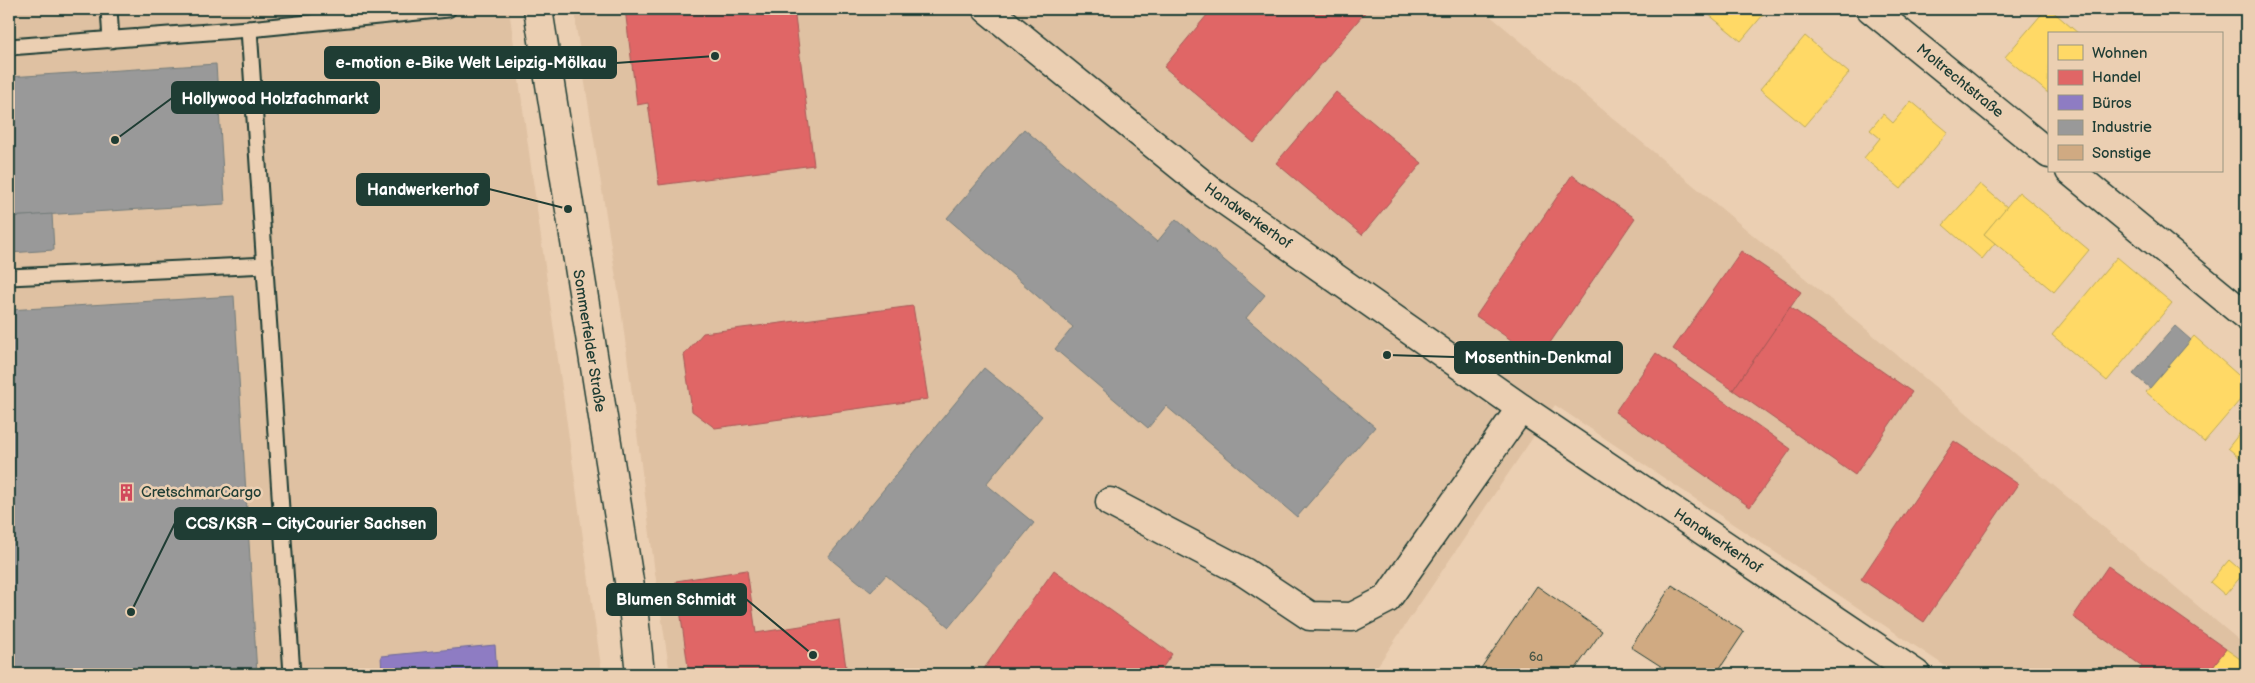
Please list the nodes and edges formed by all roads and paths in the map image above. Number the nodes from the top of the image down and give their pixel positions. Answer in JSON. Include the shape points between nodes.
{"nodes":[{"id":1,"x":109,"y":9,"type":"edge"},
{"id":2,"x":448,"y":9,"type":"edge"},
{"id":3,"x":538,"y":9,"type":"edge"},
{"id":4,"x":987,"y":9,"type":"edge"},
{"id":5,"x":1871,"y":9,"type":"edge"},
{"id":6,"x":249,"y":29,"type":"junction"},
{"id":7,"x":111,"y":40,"type":"junction"},
{"id":8,"x":9,"y":47,"type":"edge"},
{"id":9,"x":2048,"y":153,"type":"edge"},
{"id":10,"x":2071,"y":172,"type":"edge"},
{"id":11,"x":265,"y":265,"type":"junction"},
{"id":12,"x":9,"y":277,"type":"edge"},
{"id":13,"x":2246,"y":316,"type":"edge"},
{"id":14,"x":1521,"y":408,"type":"junction"},
{"id":15,"x":1110,"y":502,"type":"dead end"},
{"id":16,"x":292,"y":674,"type":"edge"},
{"id":17,"x":640,"y":674,"type":"edge"},
{"id":18,"x":1916,"y":674,"type":"edge"}],
"edges":[{"from":1,"to":7,"type":"lane"},
{"from":2,"to":6,"type":"lane"},
{"from":3,"to":17,"type":"street","name":"Sommerfelder Straße","via":[[633,606]]},
{"from":4,"to":14,"type":"street","name":"Handwerkerhof","via":[[1210,190]]},
{"from":5,"to":9,"type":"street","name":"Moltrechtstraße"},
{"from":6,"to":7,"type":"lane"},
{"from":6,"to":11,"type":"lane"},
{"from":7,"to":8,"type":"lane"},
{"from":10,"to":13,"type":"street"},
{"from":11,"to":12,"type":"lane"},
{"from":11,"to":16,"type":"lane"},
{"from":14,"to":15,"type":"street","via":[[1386,599],[1352,618],[1310,616],[1244,572]]},
{"from":14,"to":18,"type":"street","name":"Handwerkerhof"}]}
